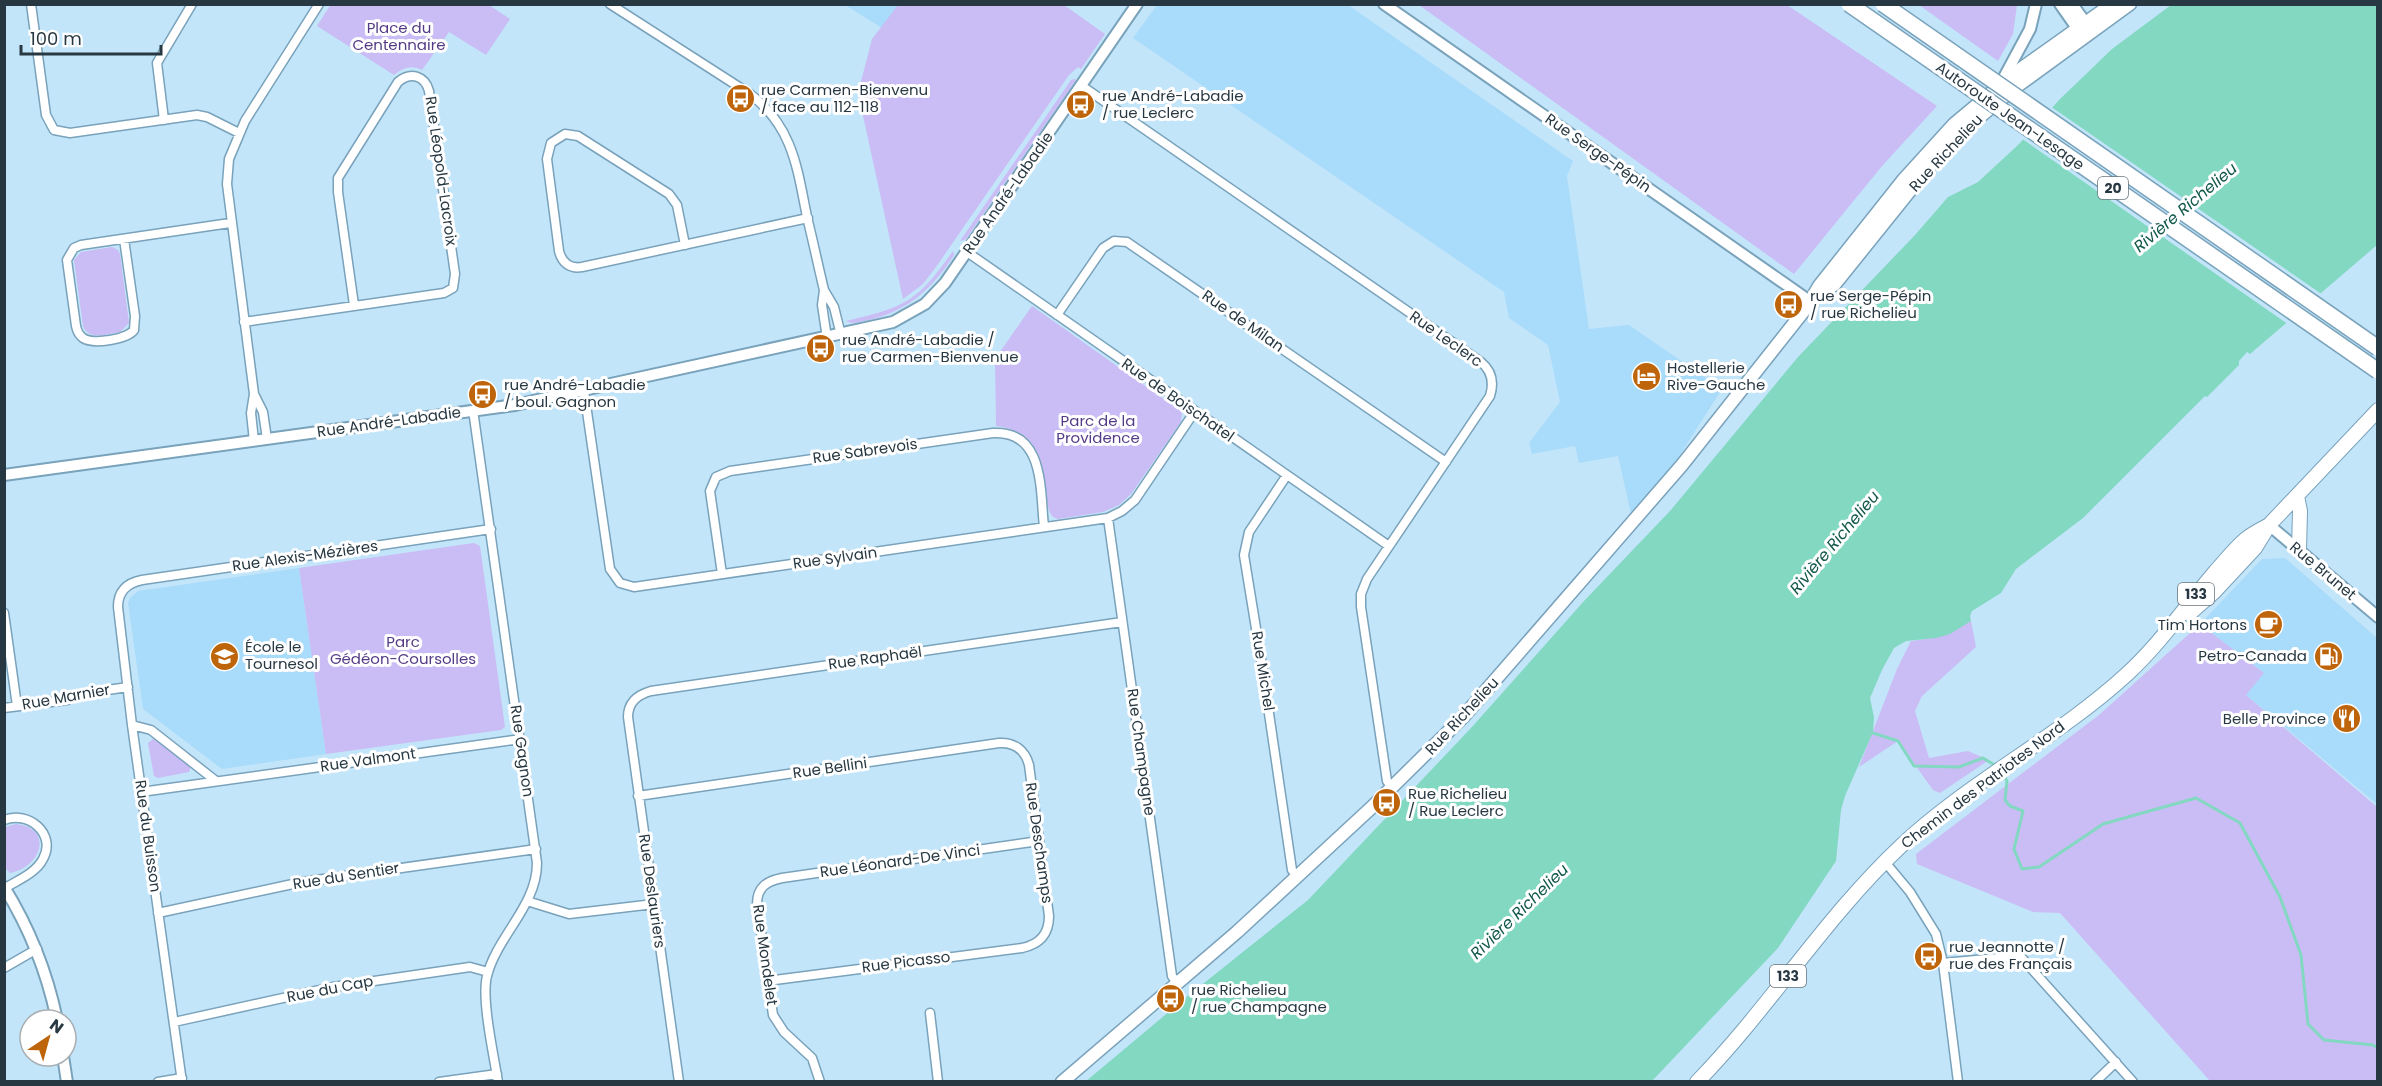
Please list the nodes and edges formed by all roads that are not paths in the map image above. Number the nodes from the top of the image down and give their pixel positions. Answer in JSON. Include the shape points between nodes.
{"nodes":[{"id":1,"x":31,"y":4,"type":"edge"},
{"id":2,"x":192,"y":4,"type":"edge"},
{"id":3,"x":319,"y":4,"type":"edge"},
{"id":4,"x":610,"y":4,"type":"edge"},
{"id":5,"x":1137,"y":4,"type":"edge"},
{"id":6,"x":1384,"y":4,"type":"edge"},
{"id":7,"x":1849,"y":4,"type":"edge"},
{"id":8,"x":1883,"y":4,"type":"edge"},
{"id":9,"x":2036,"y":4,"type":"edge"},
{"id":10,"x":2060,"y":4,"type":"edge"},
{"id":11,"x":2072,"y":4,"type":"edge"},
{"id":12,"x":2112,"y":4,"type":"edge"},
{"id":13,"x":2130,"y":4,"type":"edge"},
{"id":14,"x":2085,"y":30,"type":"junction"},
{"id":15,"x":2000,"y":84,"type":"junction"},
{"id":16,"x":1083,"y":86,"type":"junction"},
{"id":17,"x":164,"y":120,"type":"junction"},
{"id":18,"x":239,"y":133,"type":"junction"},
{"id":19,"x":808,"y":218,"type":"junction"},
{"id":20,"x":230,"y":223,"type":"junction"},
{"id":21,"x":124,"y":239,"type":"junction"},
{"id":22,"x":685,"y":245,"type":"junction"},
{"id":23,"x":967,"y":252,"type":"junction"},
{"id":24,"x":824,"y":290,"type":"junction"},
{"id":25,"x":1811,"y":302,"type":"junction"},
{"id":26,"x":354,"y":305,"type":"junction"},
{"id":27,"x":1057,"y":315,"type":"junction"},
{"id":28,"x":244,"y":322,"type":"junction"},
{"id":29,"x":841,"y":335,"type":"junction"},
{"id":30,"x":827,"y":338,"type":"junction"},
{"id":31,"x":2378,"y":348,"type":"edge"},
{"id":32,"x":2378,"y":371,"type":"edge"},
{"id":33,"x":584,"y":391,"type":"junction"},
{"id":34,"x":254,"y":394,"type":"junction"},
{"id":35,"x":473,"y":410,"type":"junction"},
{"id":36,"x":2378,"y":410,"type":"edge"},
{"id":37,"x":1195,"y":411,"type":"junction"},
{"id":38,"x":267,"y":439,"type":"junction"},
{"id":39,"x":254,"y":441,"type":"junction"},
{"id":40,"x":1446,"y":462,"type":"junction"},
{"id":41,"x":4,"y":475,"type":"edge"},
{"id":42,"x":1287,"y":475,"type":"junction"},
{"id":43,"x":2297,"y":496,"type":"junction"},
{"id":44,"x":1108,"y":518,"type":"junction"},
{"id":45,"x":2269,"y":525,"type":"junction"},
{"id":46,"x":1044,"y":527,"type":"junction"},
{"id":47,"x":491,"y":529,"type":"junction"},
{"id":48,"x":1389,"y":546,"type":"junction"},
{"id":49,"x":2299,"y":550,"type":"junction"},
{"id":50,"x":722,"y":574,"type":"junction"},
{"id":51,"x":122,"y":590,"type":"joint"},
{"id":52,"x":4,"y":613,"type":"edge"},
{"id":53,"x":2378,"y":617,"type":"edge"},
{"id":54,"x":1122,"y":622,"type":"junction"},
{"id":55,"x":128,"y":687,"type":"junction"},
{"id":56,"x":632,"y":702,"type":"joint"},
{"id":57,"x":17,"y":706,"type":"junction"},
{"id":58,"x":4,"y":708,"type":"edge"},
{"id":59,"x":132,"y":725,"type":"junction"},
{"id":60,"x":520,"y":738,"type":"junction"},
{"id":61,"x":1020,"y":750,"type":"joint"},
{"id":62,"x":216,"y":781,"type":"junction"},
{"id":63,"x":1392,"y":788,"type":"junction"},
{"id":64,"x":141,"y":792,"type":"junction"},
{"id":65,"x":638,"y":796,"type":"junction"},
{"id":66,"x":4,"y":820,"type":"edge"},
{"id":67,"x":1039,"y":841,"type":"junction"},
{"id":68,"x":536,"y":849,"type":"junction"},
{"id":69,"x":1885,"y":862,"type":"junction"},
{"id":70,"x":1297,"y":877,"type":"junction"},
{"id":71,"x":763,"y":885,"type":"joint"},
{"id":72,"x":5,"y":888,"type":"edge"},
{"id":73,"x":527,"y":901,"type":"junction"},
{"id":74,"x":654,"y":904,"type":"junction"},
{"id":75,"x":158,"y":913,"type":"junction"},
{"id":76,"x":1043,"y":938,"type":"joint"},
{"id":77,"x":37,"y":949,"type":"junction"},
{"id":78,"x":1943,"y":963,"type":"junction"},
{"id":79,"x":4,"y":968,"type":"edge"},
{"id":80,"x":488,"y":972,"type":"junction"},
{"id":81,"x":767,"y":981,"type":"junction"},
{"id":82,"x":1178,"y":984,"type":"junction"},
{"id":83,"x":54,"y":1008,"type":"edge"},
{"id":84,"x":930,"y":1013,"type":"dead end"},
{"id":85,"x":174,"y":1022,"type":"junction"},
{"id":86,"x":2116,"y":1062,"type":"junction"},
{"id":87,"x":497,"y":1078,"type":"edge"},
{"id":88,"x":182,"y":1080,"type":"edge"},
{"id":89,"x":158,"y":1082,"type":"edge"},
{"id":90,"x":440,"y":1082,"type":"edge"},
{"id":91,"x":679,"y":1082,"type":"edge"},
{"id":92,"x":820,"y":1082,"type":"edge"},
{"id":93,"x":938,"y":1082,"type":"edge"},
{"id":94,"x":1062,"y":1082,"type":"edge"},
{"id":95,"x":1697,"y":1082,"type":"edge"},
{"id":96,"x":1958,"y":1082,"type":"edge"},
{"id":97,"x":2095,"y":1082,"type":"edge"},
{"id":98,"x":2133,"y":1082,"type":"edge"}],
"edges":[{"from":1,"to":17,"type":"street","via":[[46,116],[54,130],[70,134]]},
{"from":2,"to":17,"type":"street","via":[[157,63]]},
{"from":3,"to":18,"type":"street"},
{"from":4,"to":19,"type":"street","via":[[743,89],[768,110],[792,151]]},
{"from":5,"to":16,"type":"street","name":"Rue André-Labadie"},
{"from":6,"to":25,"type":"street","name":"Rue Serge-Pépin"},
{"from":7,"to":32,"type":"highway","name":"Autoroute Jean-Lesage","number":"20","bridge":true},
{"from":8,"to":31,"type":"highway","name":"Autoroute Jean-Lesage","number":"20","bridge":true},
{"from":9,"to":15,"type":"street","via":[[2030,29]]},
{"from":10,"to":14,"type":"street"},
{"from":11,"to":14,"type":"street"},
{"from":12,"to":14,"type":"main road","name":"Rue Richelieu"},
{"from":13,"to":14,"type":"main road","name":"Rue Richelieu"},
{"from":14,"to":15,"type":"main road","name":"Rue Richelieu"},
{"from":14,"to":25,"type":"main road","name":"Rue Richelieu","via":[[1960,135],[1929,167],[1835,284]]},
{"from":15,"to":25,"type":"main road","name":"Rue Richelieu","via":[[1959,119],[1917,164],[1819,286]]},
{"from":16,"to":23,"type":"street","name":"Rue André-Labadie"},
{"from":16,"to":40,"type":"street","name":"Rue Leclerc","via":[[1486,367],[1492,381],[1490,396]]},
{"from":17,"to":18,"type":"street","via":[[203,116]]},
{"from":18,"to":20,"type":"street","via":[[227,172]]},
{"from":19,"to":22,"type":"street"},
{"from":19,"to":24,"type":"street"},
{"from":20,"to":21,"type":"street"},
{"from":20,"to":28,"type":"street"},
{"from":21,"to":21,"type":"street","via":[[79,245],[69,254],[76,329],[86,340],[123,338],[134,330]]},
{"from":22,"to":22,"type":"street","via":[[677,205],[669,194],[578,136],[565,134],[551,143],[547,156],[550,182],[560,252],[567,265],[582,267]]},
{"from":23,"to":27,"type":"street","name":"Rue de Boischatel"},
{"from":23,"to":29,"type":"street","name":"Rue André-Labadie","via":[[939,291],[919,309],[893,322]]},
{"from":24,"to":29,"type":"street","via":[[834,307]]},
{"from":24,"to":30,"type":"street"},
{"from":25,"to":63,"type":"main road","name":"Rue Richelieu","via":[[1652,500],[1477,701]]},
{"from":26,"to":26,"type":"street","name":"Rue Léopold-Lacroix","via":[[444,293],[455,283],[429,91],[426,82],[415,76],[398,81],[338,178]]},
{"from":26,"to":28,"type":"street","name":"Rue Léopold-Lacroix"},
{"from":27,"to":37,"type":"street","name":"Rue de Boischatel"},
{"from":27,"to":40,"type":"street","name":"Rue de Milan","via":[[1105,246],[1114,241],[1128,242]]},
{"from":28,"to":34,"type":"street"},
{"from":29,"to":30,"type":"street","name":"Rue André-Labadie"},
{"from":30,"to":33,"type":"street","name":"Rue André-Labadie"},
{"from":33,"to":35,"type":"street","name":"Rue André-Labadie"},
{"from":33,"to":50,"type":"street","name":"Rue Sylvain","via":[[609,565],[615,578],[634,587]]},
{"from":34,"to":38,"type":"street","via":[[263,412]]},
{"from":34,"to":39,"type":"street"},
{"from":35,"to":38,"type":"street","name":"Rue André-Labadie"},
{"from":35,"to":47,"type":"street","name":"Rue Gagnon"},
{"from":36,"to":43,"type":"main road","name":"Chemin des Patriotes Nord","number":"133"},
{"from":37,"to":42,"type":"street","name":"Rue de Boischatel"},
{"from":37,"to":44,"type":"street","name":"Rue Sylvain","via":[[1134,500]]},
{"from":38,"to":39,"type":"street","name":"Rue André-Labadie"},
{"from":39,"to":41,"type":"street","name":"Rue André-Labadie"},
{"from":40,"to":48,"type":"street","name":"Rue Leclerc"},
{"from":42,"to":48,"type":"street","name":"Rue de Boischatel"},
{"from":42,"to":70,"type":"street","name":"Rue Michel","via":[[1249,532],[1244,555],[1292,870]]},
{"from":43,"to":45,"type":"main road","name":"Chemin des Patriotes Nord","number":"133"},
{"from":43,"to":49,"type":"main road"},
{"from":44,"to":46,"type":"street","name":"Rue Sylvain"},
{"from":44,"to":54,"type":"street","name":"Rue Champagne"},
{"from":45,"to":49,"type":"street","name":"Rue Brunet"},
{"from":45,"to":69,"type":"main road","name":"Chemin des Patriotes Nord","number":"133","via":[[2232,553],[2163,638],[2127,673],[1922,828]]},
{"from":46,"to":50,"type":"street","name":"Rue Sylvain"},
{"from":46,"to":50,"type":"street","name":"Rue Sabrevois","via":[[1035,458],[1025,443],[1006,433],[730,471],[716,477],[710,491]]},
{"from":47,"to":51,"type":"street","name":"Rue Alexis-Mézières","via":[[155,578],[134,582]]},
{"from":47,"to":60,"type":"street","name":"Rue Gagnon"},
{"from":48,"to":63,"type":"street","name":"Rue Leclerc","via":[[1365,582],[1361,602],[1387,781]]},
{"from":49,"to":53,"type":"street","name":"Rue Brunet"},
{"from":51,"to":55,"type":"street","name":"Rue du Buisson","via":[[118,607]]},
{"from":52,"to":57,"type":"street"},
{"from":54,"to":56,"type":"street","name":"Rue Raphaël","via":[[651,691]]},
{"from":54,"to":82,"type":"street","name":"Rue Champagne","via":[[1172,976]]},
{"from":55,"to":57,"type":"street","name":"Rue Marnier"},
{"from":55,"to":59,"type":"street","name":"Rue du Buisson"},
{"from":56,"to":65,"type":"street","name":"Rue Deslauriers","via":[[628,714]]},
{"from":57,"to":58,"type":"street","name":"Rue Marnier"},
{"from":59,"to":62,"type":"street","via":[[151,730]]},
{"from":59,"to":64,"type":"street","name":"Rue du Buisson"},
{"from":60,"to":62,"type":"street","name":"Rue Valmont"},
{"from":60,"to":68,"type":"street","name":"Rue Gagnon"},
{"from":61,"to":65,"type":"street","name":"Rue Bellini","via":[[999,743]]},
{"from":61,"to":67,"type":"street","name":"Rue Deschamps","via":[[1029,765]]},
{"from":62,"to":64,"type":"street","name":"Rue Valmont"},
{"from":63,"to":70,"type":"main road","name":"Rue Richelieu"},
{"from":64,"to":75,"type":"street","name":"Rue du Buisson"},
{"from":65,"to":74,"type":"street","name":"Rue Deslauriers"},
{"from":66,"to":72,"type":"street","via":[[18,816],[33,822],[43,833],[47,849],[37,867]]},
{"from":67,"to":71,"type":"street","name":"Rue Léonard-De Vinci","via":[[782,878]]},
{"from":67,"to":76,"type":"street","name":"Rue Deschamps","via":[[1049,916]]},
{"from":68,"to":73,"type":"street","name":"Rue Gagnon","via":[[536,878]]},
{"from":68,"to":75,"type":"street","name":"Rue du Sentier","via":[[302,882]]},
{"from":69,"to":78,"type":"street","via":[[1910,891],[1936,934]]},
{"from":69,"to":95,"type":"main road","name":"Chemin des Patriotes Nord","number":"133"},
{"from":70,"to":82,"type":"main road","name":"Rue Richelieu"},
{"from":71,"to":81,"type":"street","name":"Rue Mondelet","via":[[757,904]]},
{"from":72,"to":77,"type":"street"},
{"from":73,"to":74,"type":"street","via":[[569,914]]},
{"from":73,"to":80,"type":"street","name":"Rue Gagnon"},
{"from":74,"to":91,"type":"street","name":"Rue Deslauriers"},
{"from":75,"to":85,"type":"street","name":"Rue du Buisson"},
{"from":76,"to":81,"type":"street","name":"Rue Picasso","via":[[1026,947]]},
{"from":77,"to":79,"type":"street"},
{"from":77,"to":83,"type":"street"},
{"from":78,"to":86,"type":"street","via":[[2020,956]]},
{"from":78,"to":96,"type":"street"},
{"from":80,"to":85,"type":"street","name":"Rue du Cap","via":[[470,967],[333,987]]},
{"from":80,"to":87,"type":"street","name":"Rue Gagnon","via":[[486,994]]},
{"from":81,"to":92,"type":"street","name":"Rue Mondelet","via":[[775,1020],[812,1058]]},
{"from":82,"to":94,"type":"main road","name":"Rue Richelieu"},
{"from":84,"to":93,"type":"street"},
{"from":85,"to":88,"type":"street","name":"Rue du Buisson"},
{"from":86,"to":97,"type":"street"},
{"from":86,"to":98,"type":"street"},
{"from":87,"to":90,"type":"street"},
{"from":88,"to":89,"type":"street"}]}
